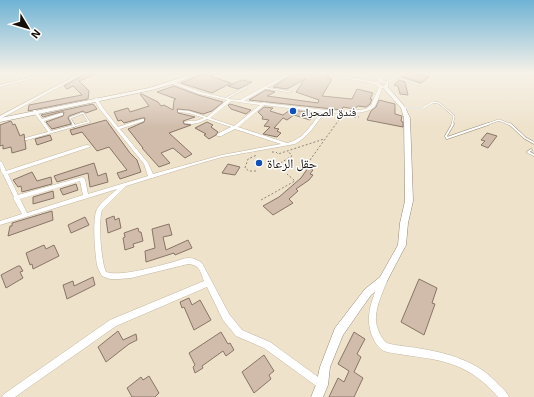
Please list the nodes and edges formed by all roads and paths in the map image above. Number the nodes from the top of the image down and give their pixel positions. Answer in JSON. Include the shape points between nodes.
{"nodes":[{"id":1,"x":50,"y":92,"type":"edge"},
{"id":2,"x":132,"y":92,"type":"edge"},
{"id":3,"x":196,"y":92,"type":"edge"},
{"id":4,"x":239,"y":92,"type":"edge"},
{"id":5,"x":257,"y":92,"type":"edge"},
{"id":6,"x":288,"y":92,"type":"edge"},
{"id":7,"x":291,"y":92,"type":"dead end"},
{"id":8,"x":380,"y":92,"type":"edge"},
{"id":9,"x":389,"y":92,"type":"edge"},
{"id":10,"x":96,"y":99,"type":"junction"},
{"id":11,"x":225,"y":99,"type":"junction"},
{"id":12,"x":230,"y":100,"type":"junction"},
{"id":13,"x":240,"y":101,"type":"junction"},
{"id":14,"x":264,"y":103,"type":"junction"},
{"id":15,"x":403,"y":108,"type":"junction"},
{"id":16,"x":35,"y":111,"type":"junction"},
{"id":17,"x":179,"y":111,"type":"dead end"},
{"id":18,"x":324,"y":111,"type":"junction"},
{"id":19,"x":343,"y":112,"type":"junction"},
{"id":20,"x":62,"y":114,"type":"dead end"},
{"id":21,"x":208,"y":118,"type":"junction"},
{"id":22,"x":0,"y":119,"type":"edge"},
{"id":23,"x":42,"y":120,"type":"junction"},
{"id":24,"x":143,"y":120,"type":"dead end"},
{"id":25,"x":89,"y":122,"type":"joint"},
{"id":26,"x":186,"y":122,"type":"dead end"},
{"id":27,"x":74,"y":126,"type":"junction"},
{"id":28,"x":235,"y":126,"type":"junction"},
{"id":29,"x":118,"y":128,"type":"junction"},
{"id":30,"x":50,"y":132,"type":"junction"},
{"id":31,"x":219,"y":135,"type":"dead end"},
{"id":32,"x":27,"y":139,"type":"dead end"},
{"id":33,"x":324,"y":139,"type":"junction"},
{"id":34,"x":534,"y":143,"type":"edge"},
{"id":35,"x":287,"y":144,"type":"junction"},
{"id":36,"x":88,"y":146,"type":"dead end"},
{"id":37,"x":530,"y":150,"type":"dead end"},
{"id":38,"x":288,"y":151,"type":"junction"},
{"id":39,"x":271,"y":152,"type":"dead end"},
{"id":40,"x":257,"y":154,"type":"dead end"},
{"id":41,"x":534,"y":155,"type":"edge"},
{"id":42,"x":310,"y":160,"type":"dead end"},
{"id":43,"x":0,"y":163,"type":"edge"},
{"id":44,"x":259,"y":163,"type":"dead end"},
{"id":45,"x":277,"y":166,"type":"dead end"},
{"id":46,"x":260,"y":167,"type":"dead end"},
{"id":47,"x":256,"y":171,"type":"dead end"},
{"id":48,"x":3,"y":172,"type":"edge"},
{"id":49,"x":287,"y":174,"type":"dead end"},
{"id":50,"x":151,"y":176,"type":"junction"},
{"id":51,"x":125,"y":184,"type":"junction"},
{"id":52,"x":86,"y":196,"type":"junction"},
{"id":53,"x":16,"y":198,"type":"junction"},
{"id":54,"x":261,"y":200,"type":"dead end"},
{"id":55,"x":25,"y":215,"type":"junction"},
{"id":56,"x":0,"y":223,"type":"edge"},
{"id":57,"x":383,"y":280,"type":"junction"},
{"id":58,"x":208,"y":283,"type":"junction"},
{"id":59,"x":322,"y":385,"type":"junction"},
{"id":60,"x":7,"y":397,"type":"edge"},
{"id":61,"x":317,"y":397,"type":"edge"},
{"id":62,"x":504,"y":397,"type":"edge"}],
"edges":[{"from":1,"to":22,"type":"street"},
{"from":2,"to":10,"type":"main road"},
{"from":3,"to":11,"type":"street"},
{"from":4,"to":11,"type":"lane"},
{"from":5,"to":13,"type":"street"},
{"from":6,"to":7,"type":"lane"},
{"from":8,"to":19,"type":"street","via":[[373,106],[367,110]]},
{"from":9,"to":15,"type":"street"},
{"from":10,"to":16,"type":"main road"},
{"from":10,"to":29,"type":"street"},
{"from":11,"to":12,"type":"street"},
{"from":12,"to":13,"type":"street"},
{"from":12,"to":21,"type":"street"},
{"from":13,"to":14,"type":"street"},
{"from":14,"to":18,"type":"street"},
{"from":14,"to":28,"type":"street"},
{"from":15,"to":34,"type":"lane","via":[[423,108],[433,102],[439,103],[454,116],[454,124],[447,138],[499,120],[513,126],[523,137]]},
{"from":15,"to":57,"type":"street","via":[[407,118],[409,201],[402,245]]},
{"from":16,"to":22,"type":"main road"},
{"from":16,"to":23,"type":"street"},
{"from":17,"to":21,"type":"street"},
{"from":18,"to":19,"type":"street"},
{"from":18,"to":35,"type":"street","via":[[298,141]]},
{"from":19,"to":33,"type":"path"},
{"from":20,"to":23,"type":"street"},
{"from":21,"to":26,"type":"street","via":[[194,124]]},
{"from":21,"to":28,"type":"street"},
{"from":23,"to":30,"type":"street"},
{"from":24,"to":29,"type":"street"},
{"from":25,"to":27,"type":"street"},
{"from":25,"to":27,"type":"lane","via":[[83,113],[70,118]]},
{"from":27,"to":30,"type":"street"},
{"from":28,"to":31,"type":"street"},
{"from":28,"to":35,"type":"street"},
{"from":29,"to":50,"type":"street","via":[[146,164]]},
{"from":30,"to":32,"type":"street"},
{"from":33,"to":38,"type":"path"},
{"from":33,"to":42,"type":"path"},
{"from":35,"to":50,"type":"street","via":[[222,156]]},
{"from":36,"to":48,"type":"street"},
{"from":37,"to":41,"type":"lane","via":[[528,152]]},
{"from":38,"to":39,"type":"path","via":[[278,154]]},
{"from":38,"to":45,"type":"path","via":[[292,156]]},
{"from":40,"to":47,"type":"path","via":[[248,159],[245,168]]},
{"from":43,"to":48,"type":"street"},
{"from":44,"to":46,"type":"path"},
{"from":48,"to":53,"type":"street"},
{"from":49,"to":54,"type":"path","via":[[295,181]]},
{"from":50,"to":51,"type":"street"},
{"from":51,"to":52,"type":"street"},
{"from":51,"to":58,"type":"street","via":[[98,214],[100,262],[104,274],[120,277],[192,261],[200,265]]},
{"from":52,"to":53,"type":"street","via":[[82,179]]},
{"from":52,"to":55,"type":"street"},
{"from":53,"to":55,"type":"street"},
{"from":55,"to":56,"type":"street"},
{"from":57,"to":59,"type":"street","via":[[368,292],[339,332],[325,367]]},
{"from":57,"to":62,"type":"street","via":[[373,314],[373,330],[385,347],[445,357],[471,367],[496,386]]},
{"from":58,"to":59,"type":"street","via":[[226,317],[239,333],[267,345]]},
{"from":58,"to":60,"type":"street","via":[[113,323]]},
{"from":59,"to":61,"type":"street"}]}
